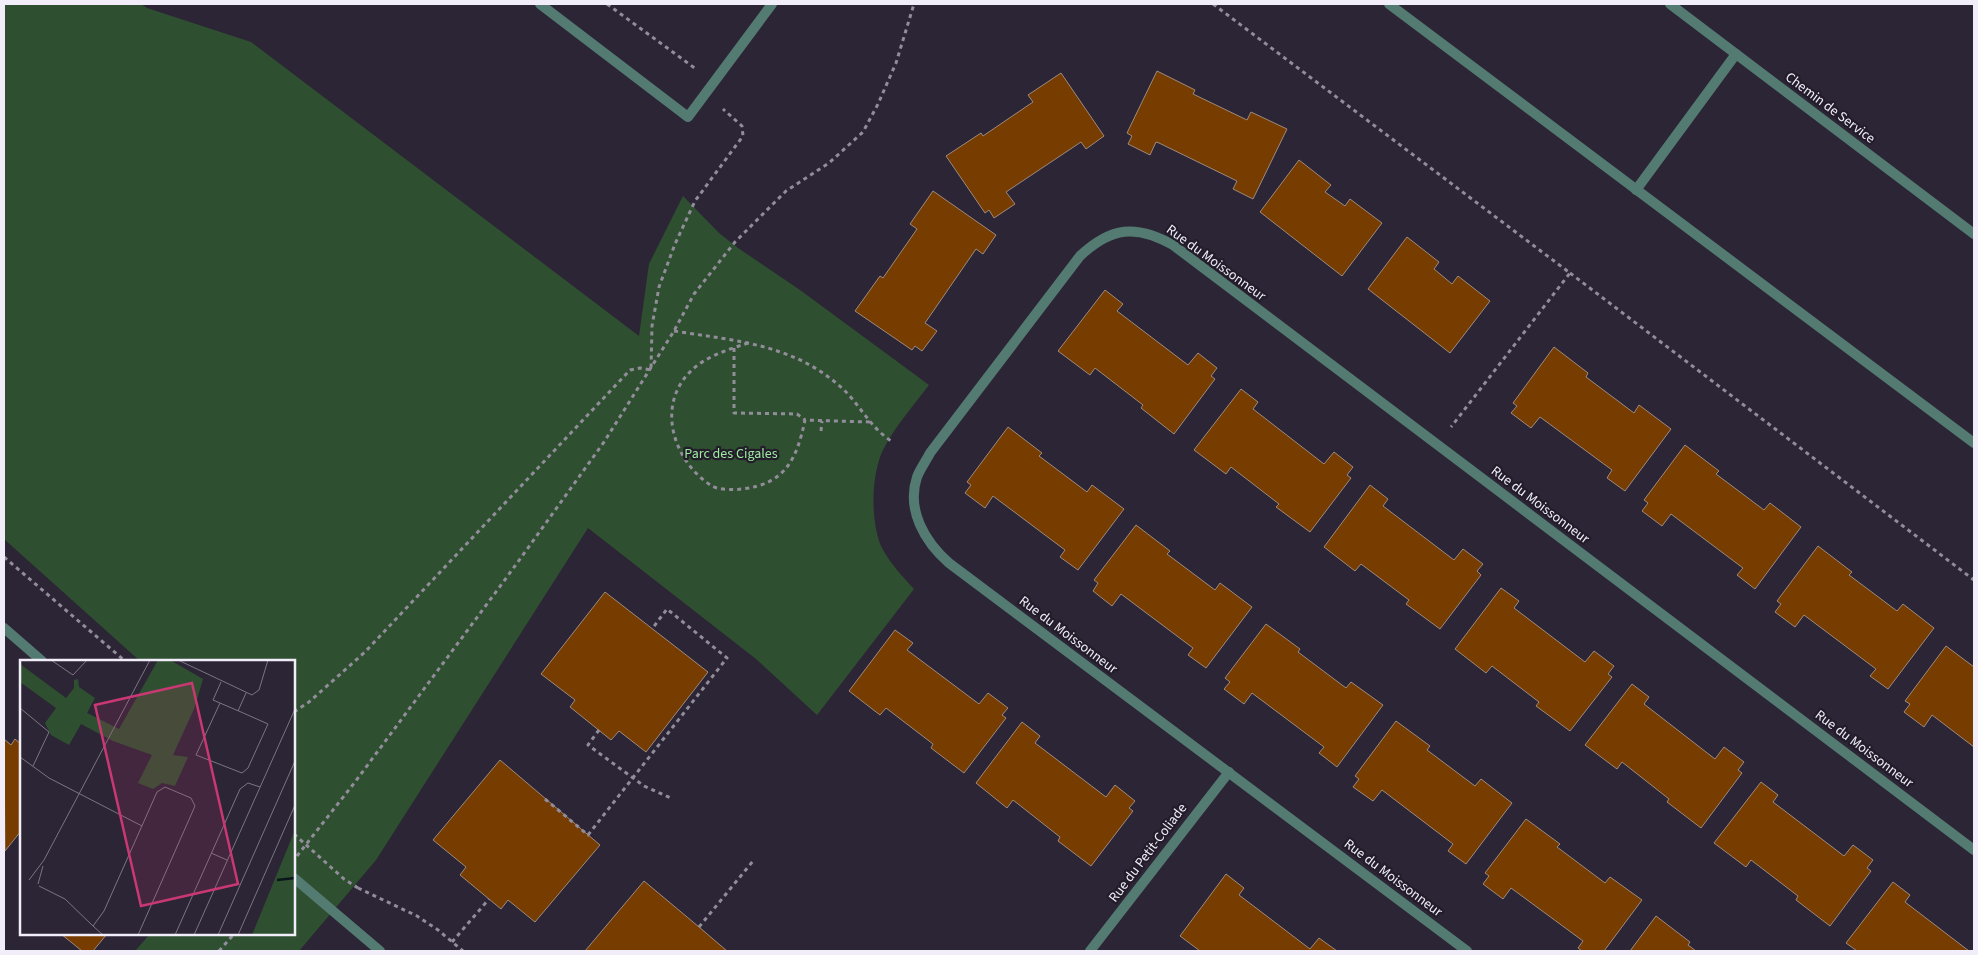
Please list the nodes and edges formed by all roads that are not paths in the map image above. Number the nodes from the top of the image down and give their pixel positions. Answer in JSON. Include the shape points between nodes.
{"nodes":[{"id":1,"x":540,"y":4,"type":"edge"},
{"id":2,"x":772,"y":4,"type":"edge"},
{"id":3,"x":1389,"y":4,"type":"edge"},
{"id":4,"x":1670,"y":4,"type":"edge"},
{"id":5,"x":1736,"y":54,"type":"junction"},
{"id":6,"x":1636,"y":190,"type":"junction"},
{"id":7,"x":1974,"y":234,"type":"edge"},
{"id":8,"x":1974,"y":443,"type":"edge"},
{"id":9,"x":4,"y":628,"type":"edge"},
{"id":10,"x":41,"y":660,"type":"edge"},
{"id":11,"x":1229,"y":772,"type":"junction"},
{"id":12,"x":1974,"y":850,"type":"edge"},
{"id":13,"x":295,"y":879,"type":"edge"},
{"id":14,"x":380,"y":951,"type":"edge"},
{"id":15,"x":1090,"y":951,"type":"edge"},
{"id":16,"x":1467,"y":951,"type":"edge"}],
"edges":[{"from":1,"to":2,"type":"street","via":[[688,118]]},
{"from":3,"to":6,"type":"street"},
{"from":4,"to":5,"type":"street","name":"Chemin de Service"},
{"from":5,"to":6,"type":"street"},
{"from":5,"to":7,"type":"street","name":"Chemin de Service"},
{"from":6,"to":8,"type":"street"},
{"from":9,"to":10,"type":"street"},
{"from":11,"to":12,"type":"street","name":"Rue du Moissonneur","via":[[948,563],[934,550],[916,513],[914,494],[917,477],[930,453],[1080,256],[1094,242],[1121,231],[1139,231],[1173,245]]},
{"from":11,"to":15,"type":"street","name":"Rue du Petit-Coliade"},
{"from":11,"to":16,"type":"street","name":"Rue du Moissonneur"},
{"from":13,"to":14,"type":"street"}]}
